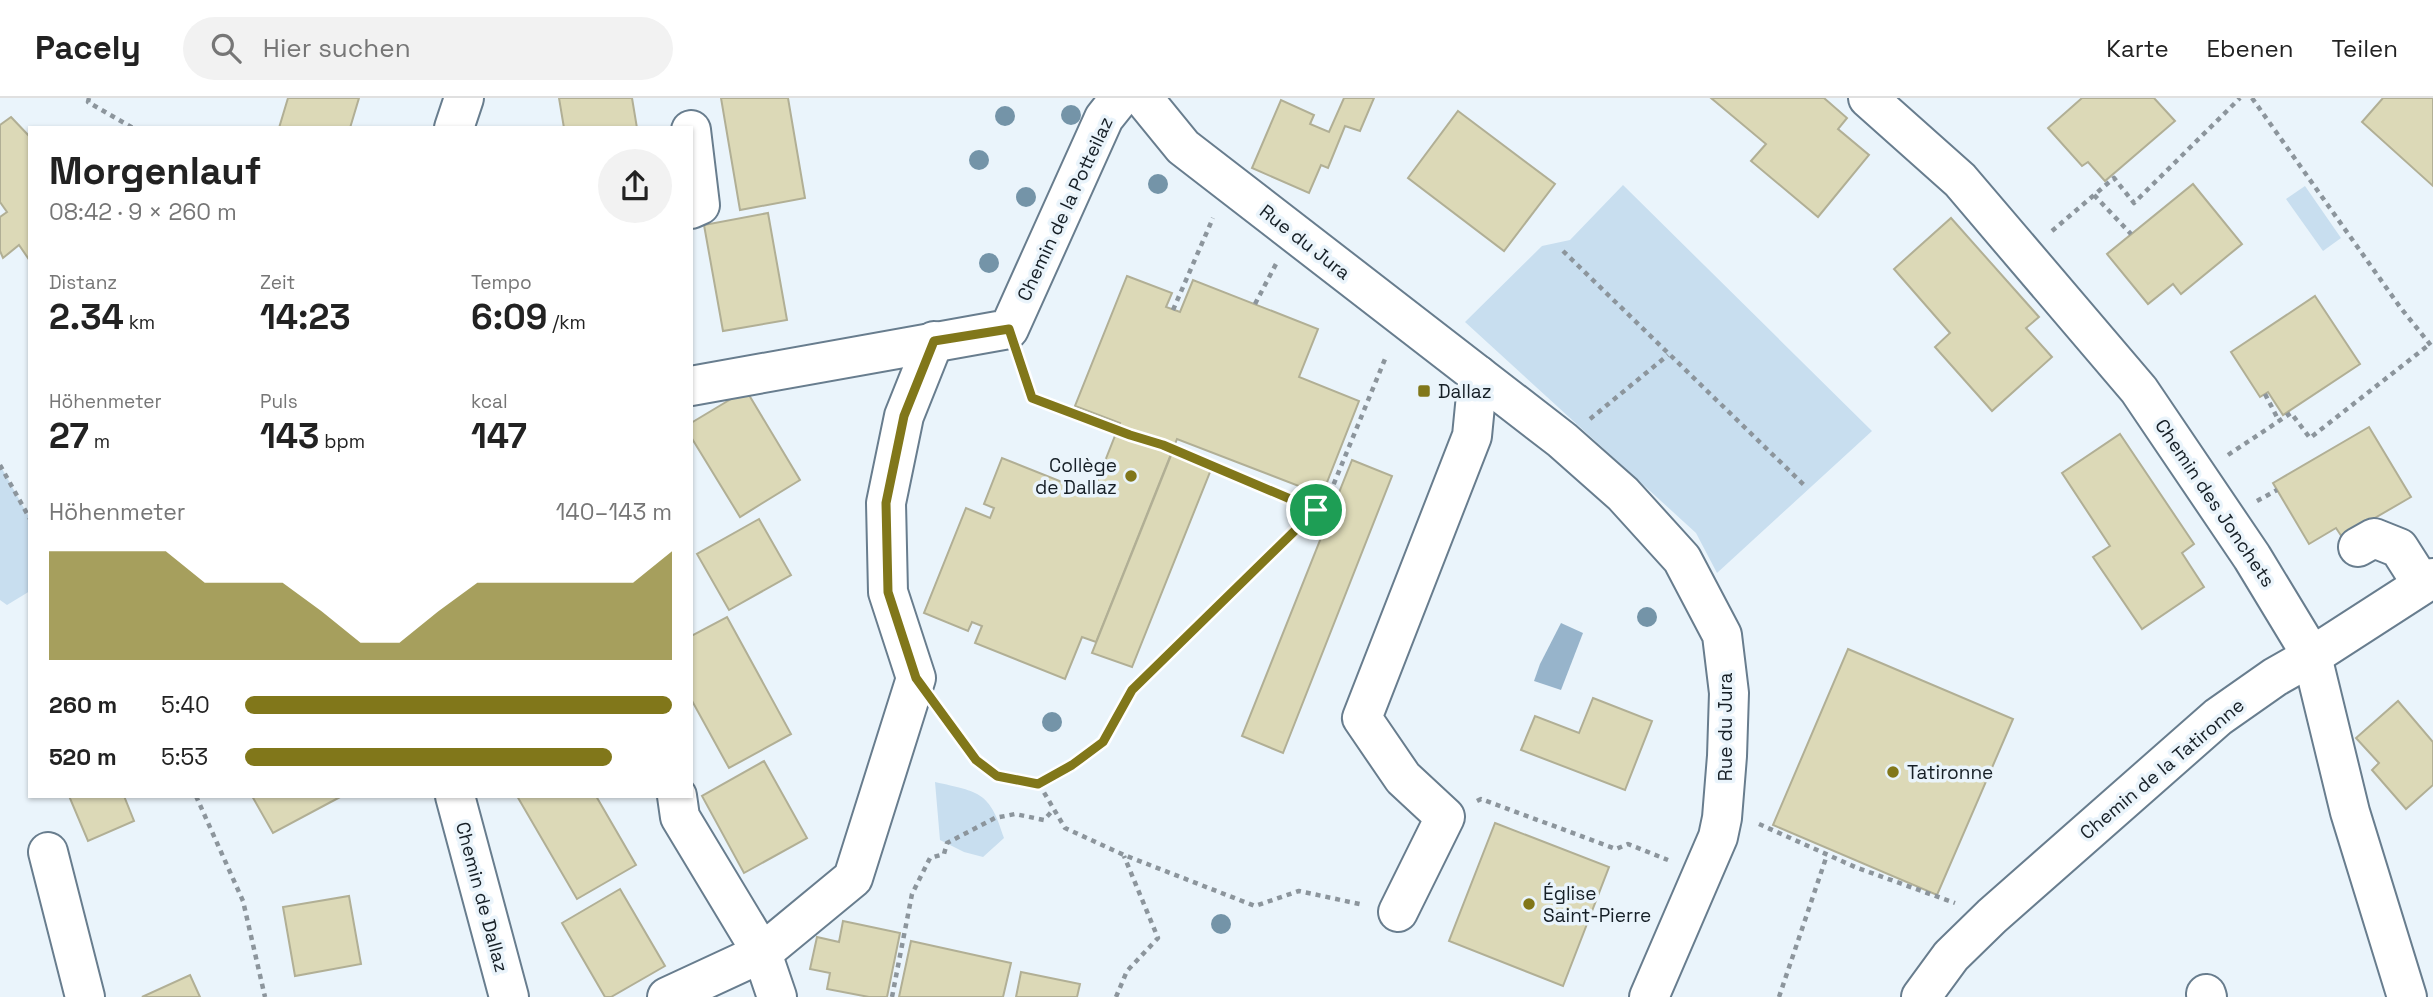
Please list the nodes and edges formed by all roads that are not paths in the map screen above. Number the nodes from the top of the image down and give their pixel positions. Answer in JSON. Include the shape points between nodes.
{"nodes":[{"id":1,"x":464,"y":98,"type":"edge"},
{"id":2,"x":688,"y":98,"type":"edge"},
{"id":3,"x":1120,"y":98,"type":"edge"},
{"id":4,"x":1143,"y":98,"type":"edge"},
{"id":5,"x":1868,"y":98,"type":"edge"},
{"id":6,"x":455,"y":126,"type":"edge"},
{"id":7,"x":691,"y":126,"type":"edge"},
{"id":8,"x":693,"y":146,"type":"edge"},
{"id":9,"x":693,"y":208,"type":"edge"},
{"id":10,"x":934,"y":341,"type":"junction"},
{"id":11,"x":1478,"y":375,"type":"junction"},
{"id":12,"x":693,"y":386,"type":"edge"},
{"id":13,"x":2358,"y":547,"type":"dead end"},
{"id":14,"x":2428,"y":581,"type":"edge"},
{"id":15,"x":2312,"y":656,"type":"junction"},
{"id":16,"x":456,"y":798,"type":"edge"},
{"id":17,"x":677,"y":798,"type":"edge"},
{"id":18,"x":48,"y":852,"type":"dead end"},
{"id":19,"x":1398,"y":912,"type":"road end"},
{"id":20,"x":762,"y":953,"type":"junction"},
{"id":21,"x":85,"y":997,"type":"edge"},
{"id":22,"x":509,"y":997,"type":"edge"},
{"id":23,"x":667,"y":997,"type":"edge"},
{"id":24,"x":777,"y":997,"type":"edge"},
{"id":25,"x":1649,"y":997,"type":"edge"},
{"id":26,"x":1920,"y":997,"type":"edge"},
{"id":27,"x":2407,"y":997,"type":"edge"}],
"edges":[{"from":1,"to":6,"type":"street"},
{"from":2,"to":7,"type":"street"},
{"from":3,"to":10,"type":"street","name":"Chemin de la Potteilaz","via":[[1104,117],[1009,329]]},
{"from":4,"to":11,"type":"street","name":"Rue du Jura","via":[[1183,147]]},
{"from":5,"to":15,"type":"street","name":"Chemin des Jonchets","via":[[1960,180],[2138,390],[2252,557]]},
{"from":8,"to":9,"type":"street","via":[[700,205]]},
{"from":10,"to":12,"type":"street"},
{"from":10,"to":20,"type":"street","via":[[904,416],[886,503],[888,592],[916,678],[853,878]]},
{"from":11,"to":19,"type":"street","via":[[1472,436],[1362,718],[1403,778],[1445,817]]},
{"from":11,"to":25,"type":"street","name":"Rue du Jura","via":[[1623,494],[1682,559],[1722,635],[1729,693],[1722,818]]},
{"from":13,"to":14,"type":"street","via":[[2374,538],[2399,548]]},
{"from":14,"to":15,"type":"street","name":"Chemin de la Tatironne"},
{"from":15,"to":26,"type":"street","name":"Chemin de la Tatironne","via":[[2218,717],[1992,916],[1951,956]]},
{"from":15,"to":27,"type":"street","name":"Chemin des Jonchets","via":[[2350,812]]},
{"from":16,"to":22,"type":"street","name":"Chemin de Dallaz"},
{"from":17,"to":20,"type":"street","via":[[680,817]]},
{"from":18,"to":21,"type":"street"},
{"from":20,"to":23,"type":"street"},
{"from":20,"to":24,"type":"street"}]}
